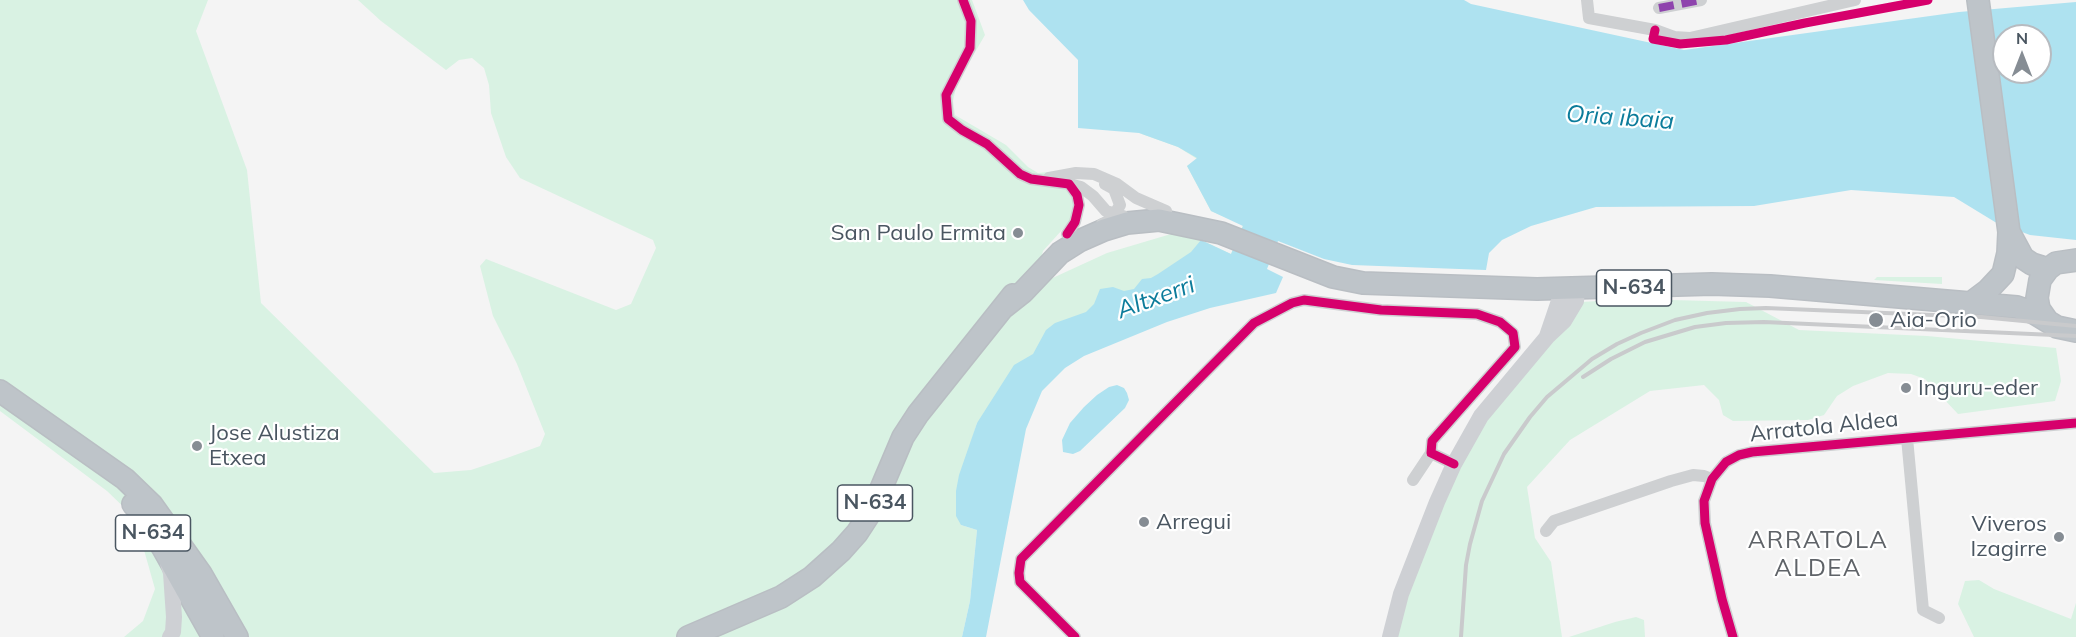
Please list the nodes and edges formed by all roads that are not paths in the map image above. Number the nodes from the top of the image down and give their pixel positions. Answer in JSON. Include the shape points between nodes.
{"nodes":[{"id":1,"x":963,"y":0,"type":"edge"},
{"id":2,"x":1587,"y":0,"type":"edge"},
{"id":3,"x":1701,"y":0,"type":"edge"},
{"id":4,"x":1855,"y":0,"type":"edge"},
{"id":5,"x":1978,"y":0,"type":"edge"},
{"id":6,"x":1659,"y":4,"type":"edge"},
{"id":7,"x":1655,"y":30,"type":"junction"},
{"id":8,"x":1076,"y":173,"type":"junction"},
{"id":9,"x":1031,"y":179,"type":"junction"},
{"id":10,"x":1069,"y":184,"type":"junction"},
{"id":11,"x":1116,"y":214,"type":"junction"},
{"id":12,"x":1159,"y":215,"type":"junction"},
{"id":13,"x":2009,"y":232,"type":"junction"},
{"id":14,"x":1064,"y":243,"type":"junction"},
{"id":15,"x":2008,"y":253,"type":"junction"},
{"id":16,"x":2076,"y":260,"type":"edge"},
{"id":17,"x":2048,"y":269,"type":"junction"},
{"id":18,"x":1537,"y":289,"type":"junction"},
{"id":19,"x":1570,"y":289,"type":"junction"},
{"id":20,"x":2037,"y":291,"type":"junction"},
{"id":21,"x":1972,"y":302,"type":"junction"},
{"id":22,"x":1552,"y":319,"type":"junction"},
{"id":23,"x":2046,"y":319,"type":"junction"},
{"id":24,"x":2076,"y":331,"type":"edge"},
{"id":25,"x":1547,"y":337,"type":"junction"},
{"id":26,"x":0,"y":391,"type":"edge"},
{"id":27,"x":2076,"y":423,"type":"edge"},
{"id":28,"x":1907,"y":438,"type":"junction"},
{"id":29,"x":1431,"y":453,"type":"junction"},
{"id":30,"x":1454,"y":464,"type":"junction"},
{"id":31,"x":1712,"y":479,"type":"junction"},
{"id":32,"x":1413,"y":480,"type":"dead end"},
{"id":33,"x":1546,"y":531,"type":"dead end"},
{"id":34,"x":173,"y":547,"type":"junction"},
{"id":35,"x":1939,"y":618,"type":"dead end"},
{"id":36,"x":708,"y":633,"type":"edge"},
{"id":37,"x":172,"y":635,"type":"edge"},
{"id":38,"x":213,"y":637,"type":"edge"},
{"id":39,"x":237,"y":637,"type":"edge"},
{"id":40,"x":688,"y":637,"type":"edge"},
{"id":41,"x":1075,"y":637,"type":"edge"},
{"id":42,"x":1390,"y":637,"type":"edge"},
{"id":43,"x":1733,"y":637,"type":"edge"}],
"edges":[{"from":1,"to":9,"type":"street","via":[[971,21],[970,48],[946,95],[948,119]]},
{"from":2,"to":7,"type":"street","via":[[1589,18]]},
{"from":3,"to":6,"type":"street"},
{"from":4,"to":7,"type":"street","via":[[1690,38]]},
{"from":5,"to":13,"type":"highway"},
{"from":6,"to":7,"type":"street"},
{"from":8,"to":9,"type":"street"},
{"from":8,"to":11,"type":"street","via":[[1114,189],[1120,205]]},
{"from":8,"to":12,"type":"street","via":[[1104,177]]},
{"from":9,"to":10,"type":"street"},
{"from":10,"to":11,"type":"street","via":[[1081,187],[1102,207]]},
{"from":10,"to":14,"type":"street","via":[[1079,205]]},
{"from":11,"to":12,"type":"highway","number":"N-634","via":[[1134,210]]},
{"from":11,"to":14,"type":"highway","number":"N-634","via":[[1104,216]]},
{"from":12,"to":14,"type":"highway","number":"N-634"},
{"from":12,"to":18,"type":"highway","number":"N-634","via":[[1196,216],[1221,233],[1308,268],[1363,283]]},
{"from":13,"to":15,"type":"highway"},
{"from":13,"to":17,"type":"highway","via":[[2023,258]]},
{"from":14,"to":36,"type":"highway","number":"N-634","via":[[1004,307],[918,414],[857,533],[812,577]]},
{"from":15,"to":20,"type":"highway"},
{"from":15,"to":21,"type":"highway","via":[[2003,274]]},
{"from":16,"to":17,"type":"highway","via":[[2063,260]]},
{"from":17,"to":20,"type":"highway"},
{"from":18,"to":19,"type":"highway","number":"N-634"},
{"from":18,"to":22,"type":"street"},
{"from":19,"to":21,"type":"highway","number":"N-634","via":[[1729,284]]},
{"from":19,"to":22,"type":"street"},
{"from":19,"to":25,"type":"street","via":[[1576,301],[1564,321]]},
{"from":20,"to":21,"type":"highway","number":"N-634"},
{"from":20,"to":23,"type":"highway","via":[[2039,309]]},
{"from":21,"to":23,"type":"highway","number":"N-634","via":[[2017,308]]},
{"from":22,"to":25,"type":"street"},
{"from":23,"to":24,"type":"highway","number":"N-634","via":[[2057,327]]},
{"from":25,"to":30,"type":"street","via":[[1481,416]]},
{"from":26,"to":34,"type":"highway","number":"N-634","via":[[73,444]]},
{"from":27,"to":28,"type":"street","name":"Arratola Aldea"},
{"from":28,"to":31,"type":"street","name":"Arratola Aldea","via":[[1752,452],[1726,462]]},
{"from":28,"to":35,"type":"street","name":"Arratola Aldea","via":[[1923,610]]},
{"from":29,"to":30,"type":"street"},
{"from":29,"to":32,"type":"street"},
{"from":29,"to":41,"type":"street","via":[[1432,441],[1515,347],[1513,333],[1500,322],[1478,314],[1381,310],[1304,300],[1292,303],[1254,323],[1021,559],[1020,582]]},
{"from":30,"to":42,"type":"street","via":[[1401,594]]},
{"from":31,"to":33,"type":"street","via":[[1693,475],[1554,521]]},
{"from":31,"to":43,"type":"street","name":"Arratola Aldea","via":[[1704,501],[1705,523]]},
{"from":34,"to":37,"type":"street"},
{"from":34,"to":38,"type":"highway","via":[[214,615]]},
{"from":34,"to":39,"type":"highway","number":"N-634","via":[[201,574]]},
{"from":36,"to":40,"type":"highway","number":"N-634"}]}
